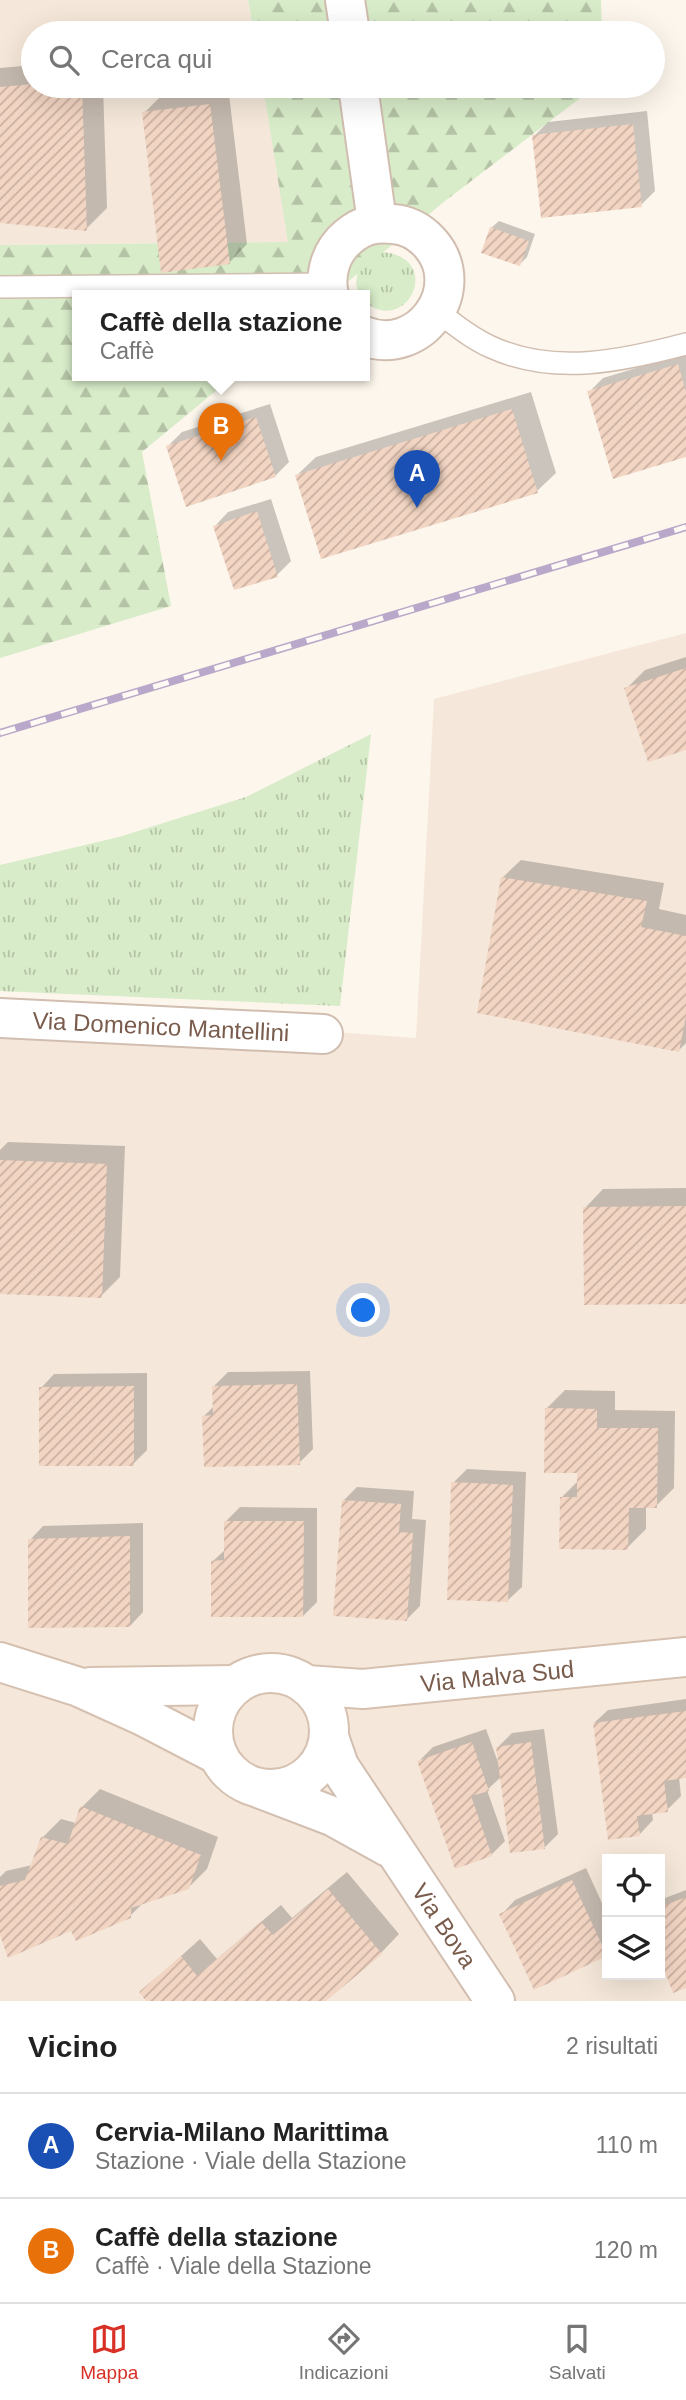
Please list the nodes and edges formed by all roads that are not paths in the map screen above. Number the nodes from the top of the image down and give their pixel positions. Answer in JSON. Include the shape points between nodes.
{"nodes":[{"id":1,"x":345,"y":0,"type":"edge"},
{"id":2,"x":348,"y":21,"type":"edge"},
{"id":3,"x":360,"y":98,"type":"edge"},
{"id":4,"x":377,"y":222,"type":"junction"},
{"id":5,"x":0,"y":287,"type":"edge"},
{"id":6,"x":328,"y":289,"type":"edge"},
{"id":7,"x":437,"y":311,"type":"junction"},
{"id":8,"x":370,"y":338,"type":"edge"},
{"id":9,"x":686,"y":344,"type":"edge"},
{"id":10,"x":0,"y":1018,"type":"edge"},
{"id":11,"x":323,"y":1034,"type":"dead end"},
{"id":12,"x":686,"y":1657,"type":"edge"},
{"id":13,"x":0,"y":1662,"type":"edge"},
{"id":14,"x":235,"y":1685,"type":"junction"},
{"id":15,"x":307,"y":1685,"type":"junction"},
{"id":16,"x":79,"y":1687,"type":"junction"},
{"id":17,"x":329,"y":1737,"type":"junction"},
{"id":18,"x":218,"y":1755,"type":"junction"},
{"id":19,"x":261,"y":1789,"type":"junction"},
{"id":20,"x":393,"y":1850,"type":"junction"},
{"id":21,"x":495,"y":2001,"type":"edge"}],
"edges":[{"from":1,"to":2,"type":"street"},
{"from":3,"to":4,"type":"street"},
{"from":4,"to":6,"type":"street","via":[[341,242],[331,260]]},
{"from":4,"to":7,"type":"street","via":[[403,225],[421,234],[436,250],[444,269],[444,291]]},
{"from":5,"to":6,"type":"lane"},
{"from":7,"to":8,"type":"street","via":[[412,334],[393,340]]},
{"from":7,"to":9,"type":"lane","via":[[490,347],[557,364],[643,355]]},
{"from":10,"to":11,"type":"street","name":"Via Domenico Mantellini"},
{"from":12,"to":15,"type":"street","name":"Via Malva Sud","via":[[363,1689]]},
{"from":13,"to":16,"type":"street"},
{"from":14,"to":15,"type":"street","via":[[271,1673],[290,1675]]},
{"from":14,"to":16,"type":"street"},
{"from":14,"to":18,"type":"street","via":[[214,1717]]},
{"from":15,"to":17,"type":"street","via":[[320,1699]]},
{"from":16,"to":18,"type":"street"},
{"from":17,"to":19,"type":"street","via":[[314,1772],[280,1789]]},
{"from":17,"to":20,"type":"street","name":"Via Bova","via":[[339,1766]]},
{"from":18,"to":19,"type":"street","via":[[228,1771]]},
{"from":19,"to":20,"type":"street","name":"Via Bova","via":[[332,1816]]},
{"from":20,"to":21,"type":"street","name":"Via Bova"}]}
